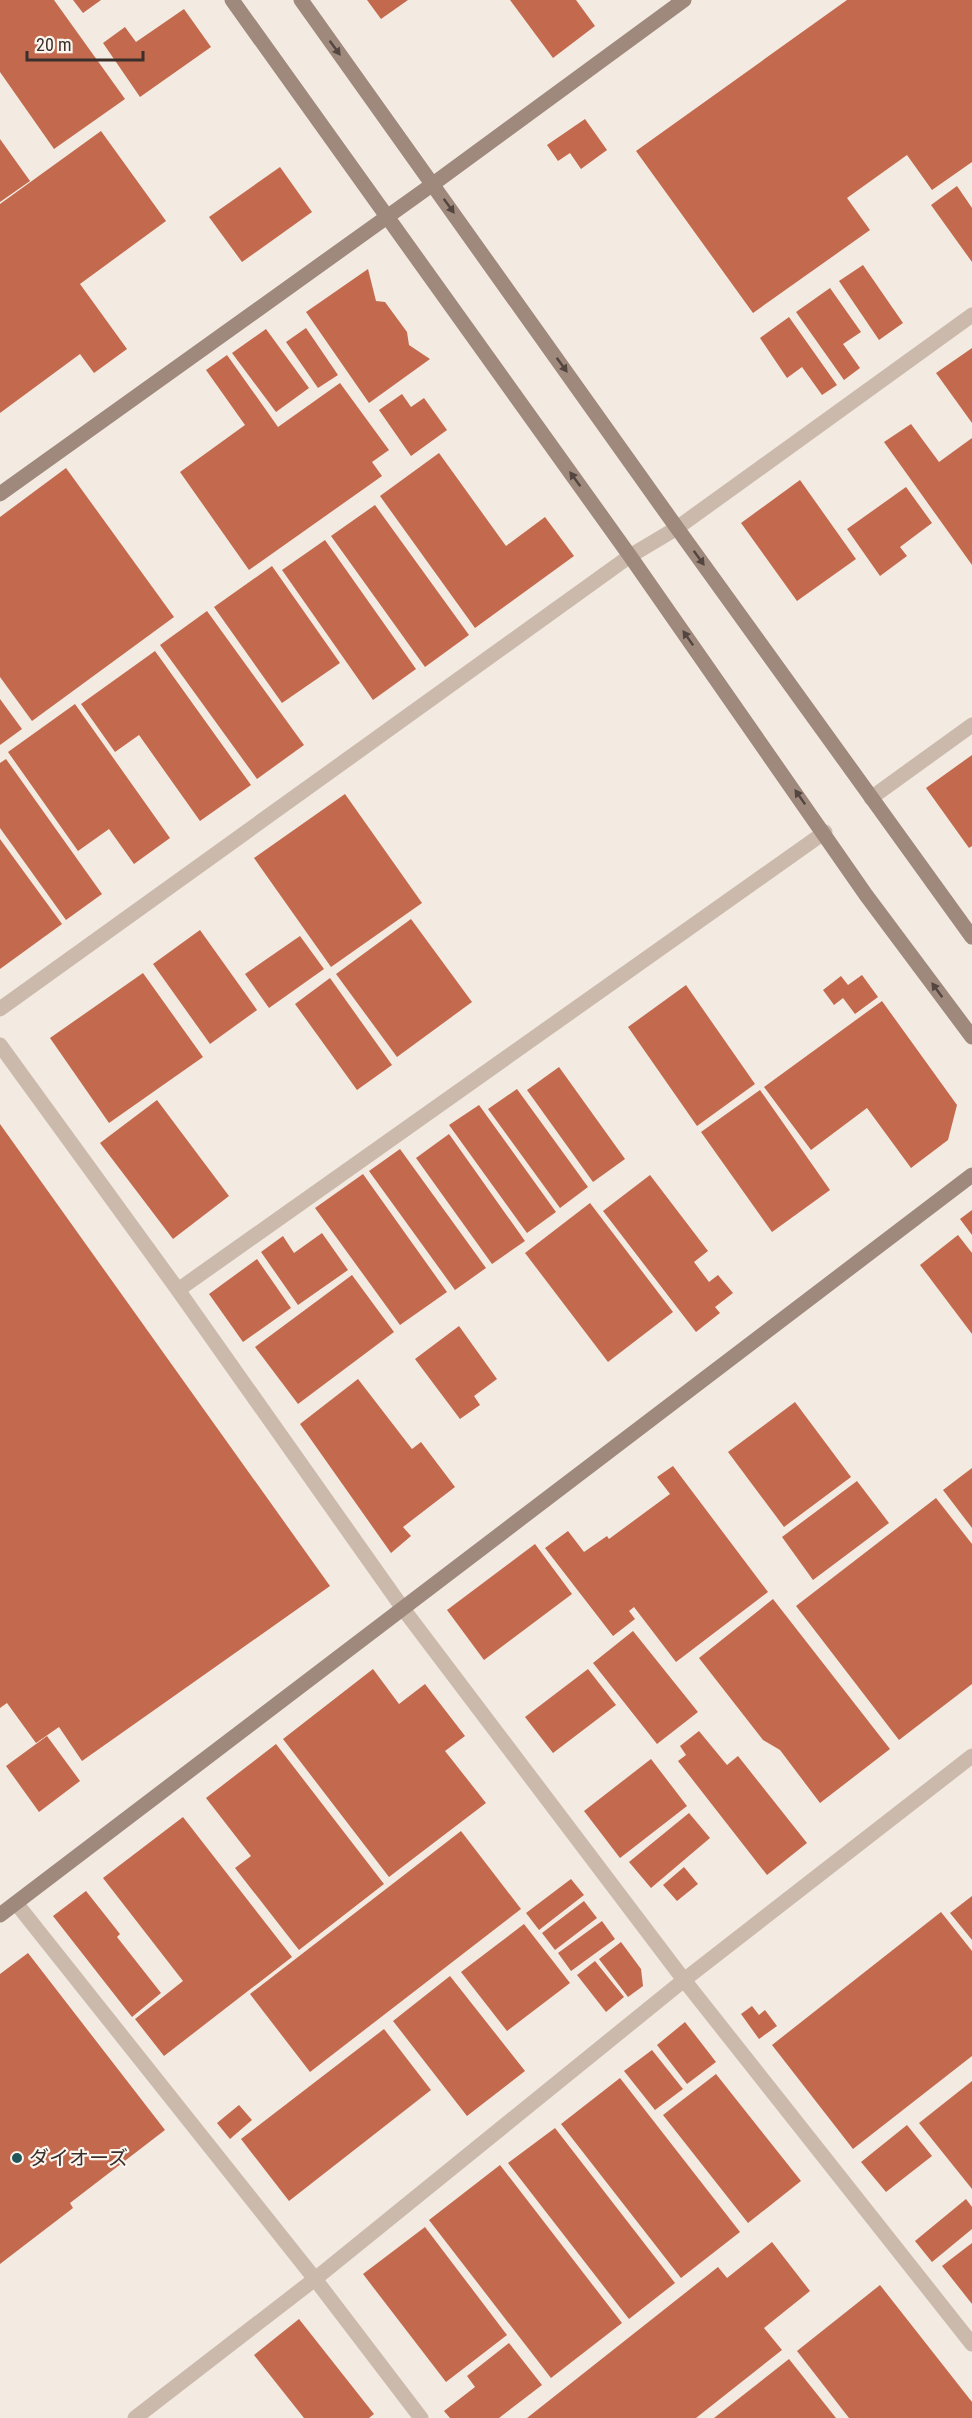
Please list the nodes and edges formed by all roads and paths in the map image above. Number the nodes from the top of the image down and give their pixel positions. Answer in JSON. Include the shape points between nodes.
{"nodes":[{"id":1,"x":232,"y":0,"type":"edge"},
{"id":2,"x":302,"y":0,"type":"edge"},
{"id":3,"x":684,"y":0,"type":"edge"},
{"id":4,"x":433,"y":184,"type":"junction"},
{"id":5,"x":387,"y":216,"type":"junction"},
{"id":6,"x":972,"y":315,"type":"edge"},
{"id":7,"x":0,"y":494,"type":"edge"},
{"id":8,"x":677,"y":528,"type":"junction"},
{"id":9,"x":630,"y":556,"type":"junction"},
{"id":10,"x":972,"y":725,"type":"edge"},
{"id":11,"x":871,"y":798,"type":"junction"},
{"id":12,"x":825,"y":832,"type":"junction"},
{"id":13,"x":972,"y":937,"type":"edge"},
{"id":14,"x":0,"y":1009,"type":"edge"},
{"id":15,"x":972,"y":1037,"type":"edge"},
{"id":16,"x":0,"y":1045,"type":"edge"},
{"id":17,"x":972,"y":1175,"type":"edge"},
{"id":18,"x":178,"y":1290,"type":"junction"},
{"id":19,"x":404,"y":1610,"type":"junction"},
{"id":20,"x":972,"y":1756,"type":"edge"},
{"id":21,"x":16,"y":1904,"type":"junction"},
{"id":22,"x":0,"y":1915,"type":"edge"},
{"id":23,"x":684,"y":1980,"type":"junction"},
{"id":24,"x":315,"y":2279,"type":"junction"},
{"id":25,"x":972,"y":2344,"type":"edge"},
{"id":26,"x":135,"y":2418,"type":"edge"},
{"id":27,"x":421,"y":2418,"type":"edge"}],
"edges":[{"from":1,"to":5,"type":"street"},
{"from":2,"to":4,"type":"street","one_way":true},
{"from":3,"to":4,"type":"street"},
{"from":4,"to":5,"type":"street"},
{"from":4,"to":8,"type":"street","one_way":true},
{"from":5,"to":7,"type":"street"},
{"from":9,"to":5,"type":"street","one_way":true},
{"from":6,"to":8,"type":"street"},
{"from":8,"to":9,"type":"street"},
{"from":8,"to":11,"type":"street","one_way":true},
{"from":12,"to":9,"type":"street","one_way":true},
{"from":9,"to":14,"type":"street"},
{"from":10,"to":11,"type":"street"},
{"from":11,"to":13,"type":"street"},
{"from":15,"to":12,"type":"street","one_way":true,"via":[[866,895]]},
{"from":12,"to":18,"type":"street"},
{"from":16,"to":18,"type":"street"},
{"from":17,"to":19,"type":"street"},
{"from":18,"to":19,"type":"street"},
{"from":19,"to":21,"type":"street"},
{"from":19,"to":23,"type":"street"},
{"from":20,"to":23,"type":"street"},
{"from":21,"to":22,"type":"street"},
{"from":21,"to":24,"type":"street"},
{"from":23,"to":24,"type":"street"},
{"from":23,"to":25,"type":"street"},
{"from":24,"to":26,"type":"street"},
{"from":24,"to":27,"type":"street"}]}
